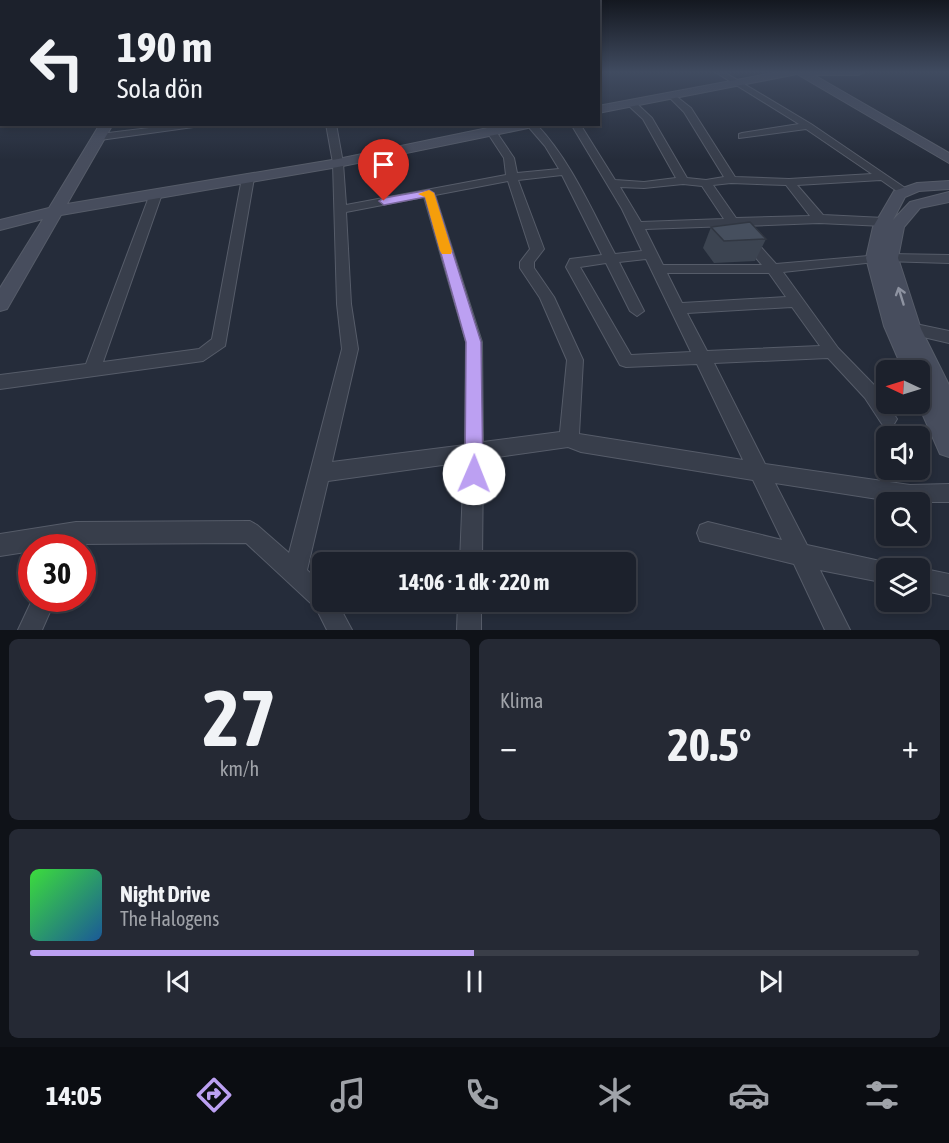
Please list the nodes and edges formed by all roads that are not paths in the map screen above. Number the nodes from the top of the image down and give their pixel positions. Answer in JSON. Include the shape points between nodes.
{"nodes":[{"id":1,"x":645,"y":101,"type":"edge"},
{"id":2,"x":678,"y":101,"type":"edge"},
{"id":3,"x":768,"y":101,"type":"edge"},
{"id":4,"x":851,"y":101,"type":"edge"},
{"id":5,"x":862,"y":101,"type":"edge"},
{"id":6,"x":632,"y":104,"type":"junction"},
{"id":7,"x":600,"y":110,"type":"edge"},
{"id":8,"x":180,"y":126,"type":"edge"},
{"id":9,"x":331,"y":126,"type":"edge"},
{"id":10,"x":520,"y":126,"type":"edge"},
{"id":11,"x":531,"y":126,"type":"edge"},
{"id":12,"x":576,"y":126,"type":"edge"},
{"id":13,"x":808,"y":126,"type":"junction"},
{"id":14,"x":104,"y":131,"type":"edge"},
{"id":15,"x":492,"y":132,"type":"junction"},
{"id":16,"x":742,"y":136,"type":"dead end"},
{"id":17,"x":949,"y":151,"type":"edge"},
{"id":18,"x":949,"y":159,"type":"edge"},
{"id":19,"x":338,"y":163,"type":"junction"},
{"id":20,"x":566,"y":171,"type":"junction"},
{"id":21,"x":512,"y":177,"type":"junction"},
{"id":22,"x":884,"y":177,"type":"junction"},
{"id":23,"x":248,"y":178,"type":"junction"},
{"id":24,"x":731,"y":180,"type":"junction"},
{"id":25,"x":683,"y":181,"type":"junction"},
{"id":26,"x":789,"y":182,"type":"junction"},
{"id":27,"x":612,"y":183,"type":"junction"},
{"id":28,"x":706,"y":183,"type":"junction"},
{"id":29,"x":949,"y":184,"type":"edge"},
{"id":30,"x":905,"y":192,"type":"junction"},
{"id":31,"x":429,"y":193,"type":"junction"},
{"id":32,"x":156,"y":194,"type":"junction"},
{"id":33,"x":949,"y":197,"type":"edge"},
{"id":34,"x":340,"y":210,"type":"junction"},
{"id":35,"x":55,"y":211,"type":"junction"},
{"id":36,"x":819,"y":219,"type":"junction"},
{"id":37,"x":884,"y":222,"type":"junction"},
{"id":38,"x":734,"y":224,"type":"junction"},
{"id":39,"x":0,"y":225,"type":"edge"},
{"id":40,"x":636,"y":226,"type":"junction"},
{"id":41,"x":610,"y":257,"type":"junction"},
{"id":42,"x":882,"y":258,"type":"junction"},
{"id":43,"x":949,"y":259,"type":"edge"},
{"id":44,"x":654,"y":262,"type":"junction"},
{"id":45,"x":773,"y":268,"type":"junction"},
{"id":46,"x":796,"y":302,"type":"junction"},
{"id":47,"x":0,"y":304,"type":"edge"},
{"id":48,"x":678,"y":308,"type":"junction"},
{"id":49,"x":637,"y":311,"type":"dead end"},
{"id":50,"x":911,"y":329,"type":"junction"},
{"id":51,"x":949,"y":337,"type":"edge"},
{"id":52,"x":832,"y":352,"type":"junction"},
{"id":53,"x":704,"y":359,"type":"junction"},
{"id":54,"x":909,"y":360,"type":"edge"},
{"id":55,"x":92,"y":370,"type":"junction"},
{"id":56,"x":0,"y":381,"type":"edge"},
{"id":57,"x":930,"y":404,"type":"edge"},
{"id":58,"x":949,"y":408,"type":"edge"},
{"id":59,"x":888,"y":419,"type":"dead end"},
{"id":60,"x":569,"y":439,"type":"junction"},
{"id":61,"x":949,"y":446,"type":"edge"},
{"id":62,"x":474,"y":451,"type":"junction"},
{"id":63,"x":760,"y":472,"type":"junction"},
{"id":64,"x":319,"y":473,"type":"junction"},
{"id":65,"x":949,"y":493,"type":"edge"},
{"id":66,"x":708,"y":533,"type":"dead end"},
{"id":67,"x":96,"y":539,"type":"edge"},
{"id":68,"x":18,"y":544,"type":"edge"},
{"id":69,"x":0,"y":545,"type":"edge"},
{"id":70,"x":471,"y":552,"type":"edge"},
{"id":71,"x":801,"y":555,"type":"junction"},
{"id":72,"x":876,"y":570,"type":"edge"},
{"id":73,"x":295,"y":573,"type":"junction"},
{"id":74,"x":930,"y":581,"type":"edge"},
{"id":75,"x":949,"y":585,"type":"edge"},
{"id":76,"x":312,"y":589,"type":"edge"},
{"id":77,"x":38,"y":612,"type":"edge"},
{"id":78,"x":330,"y":612,"type":"edge"},
{"id":79,"x":470,"y":612,"type":"edge"},
{"id":80,"x":30,"y":630,"type":"edge"},
{"id":81,"x":340,"y":630,"type":"edge"},
{"id":82,"x":470,"y":630,"type":"edge"},
{"id":83,"x":838,"y":630,"type":"edge"}],
"edges":[{"from":1,"to":6,"type":"street"},
{"from":2,"to":24,"type":"street","via":[[688,110]]},
{"from":3,"to":13,"type":"street"},
{"from":4,"to":18,"type":"street"},
{"from":5,"to":17,"type":"street"},
{"from":6,"to":7,"type":"street"},
{"from":6,"to":25,"type":"street","via":[[647,118]]},
{"from":8,"to":14,"type":"street"},
{"from":9,"to":19,"type":"street"},
{"from":10,"to":15,"type":"street"},
{"from":11,"to":20,"type":"street","via":[[549,144]]},
{"from":12,"to":27,"type":"street"},
{"from":13,"to":16,"type":"street"},
{"from":13,"to":22,"type":"street"},
{"from":14,"to":35,"type":"street"},
{"from":15,"to":19,"type":"street"},
{"from":15,"to":21,"type":"street","via":[[509,158]]},
{"from":19,"to":23,"type":"street"},
{"from":19,"to":34,"type":"street"},
{"from":20,"to":21,"type":"street"},
{"from":20,"to":41,"type":"street"},
{"from":21,"to":31,"type":"street"},
{"from":21,"to":60,"type":"street","via":[[537,249],[526,268],[547,297],[575,360]]},
{"from":22,"to":26,"type":"street"},
{"from":22,"to":30,"type":"street"},
{"from":23,"to":32,"type":"street"},
{"from":23,"to":55,"type":"street","via":[[219,342],[203,355]]},
{"from":24,"to":26,"type":"street"},
{"from":24,"to":28,"type":"street"},
{"from":25,"to":27,"type":"street"},
{"from":25,"to":28,"type":"street"},
{"from":26,"to":36,"type":"street"},
{"from":27,"to":40,"type":"street"},
{"from":28,"to":38,"type":"street"},
{"from":29,"to":30,"type":"street"},
{"from":30,"to":37,"type":"street","via":[[899,194]]},
{"from":31,"to":34,"type":"street"},
{"from":31,"to":62,"type":"street","via":[[474,342]]},
{"from":32,"to":35,"type":"street"},
{"from":32,"to":55,"type":"street"},
{"from":33,"to":42,"type":"street","via":[[915,205],[896,226]]},
{"from":34,"to":64,"type":"street","via":[[350,349]]},
{"from":35,"to":39,"type":"street"},
{"from":35,"to":47,"type":"street"},
{"from":36,"to":37,"type":"street"},
{"from":36,"to":38,"type":"street"},
{"from":37,"to":42,"type":"street"},
{"from":38,"to":40,"type":"street"},
{"from":38,"to":45,"type":"street"},
{"from":40,"to":44,"type":"street"},
{"from":41,"to":44,"type":"street"},
{"from":41,"to":49,"type":"street"},
{"from":41,"to":53,"type":"street","via":[[575,262],[573,267],[626,361]]},
{"from":42,"to":43,"type":"street"},
{"from":42,"to":45,"type":"street"},
{"from":50,"to":42,"type":"street","one_way":true},
{"from":42,"to":54,"type":"street","via":[[894,326]]},
{"from":44,"to":45,"type":"street"},
{"from":44,"to":48,"type":"street"},
{"from":45,"to":46,"type":"street"},
{"from":46,"to":48,"type":"street"},
{"from":46,"to":52,"type":"street"},
{"from":48,"to":53,"type":"street"},
{"from":50,"to":51,"type":"street"},
{"from":50,"to":58,"type":"street"},
{"from":52,"to":53,"type":"street"},
{"from":52,"to":59,"type":"street","via":[[871,393]]},
{"from":53,"to":63,"type":"street"},
{"from":55,"to":56,"type":"street"},
{"from":57,"to":61,"type":"street"},
{"from":60,"to":62,"type":"street"},
{"from":60,"to":63,"type":"street"},
{"from":62,"to":64,"type":"street"},
{"from":62,"to":70,"type":"street"},
{"from":63,"to":65,"type":"street","via":[[910,495]]},
{"from":63,"to":71,"type":"street"},
{"from":64,"to":73,"type":"street"},
{"from":66,"to":71,"type":"street"},
{"from":67,"to":73,"type":"street","via":[[250,532]]},
{"from":68,"to":69,"type":"street"},
{"from":71,"to":72,"type":"street"},
{"from":71,"to":83,"type":"street"},
{"from":73,"to":76,"type":"street"},
{"from":74,"to":75,"type":"street"},
{"from":77,"to":80,"type":"street"},
{"from":78,"to":81,"type":"street"},
{"from":79,"to":82,"type":"street"}]}
